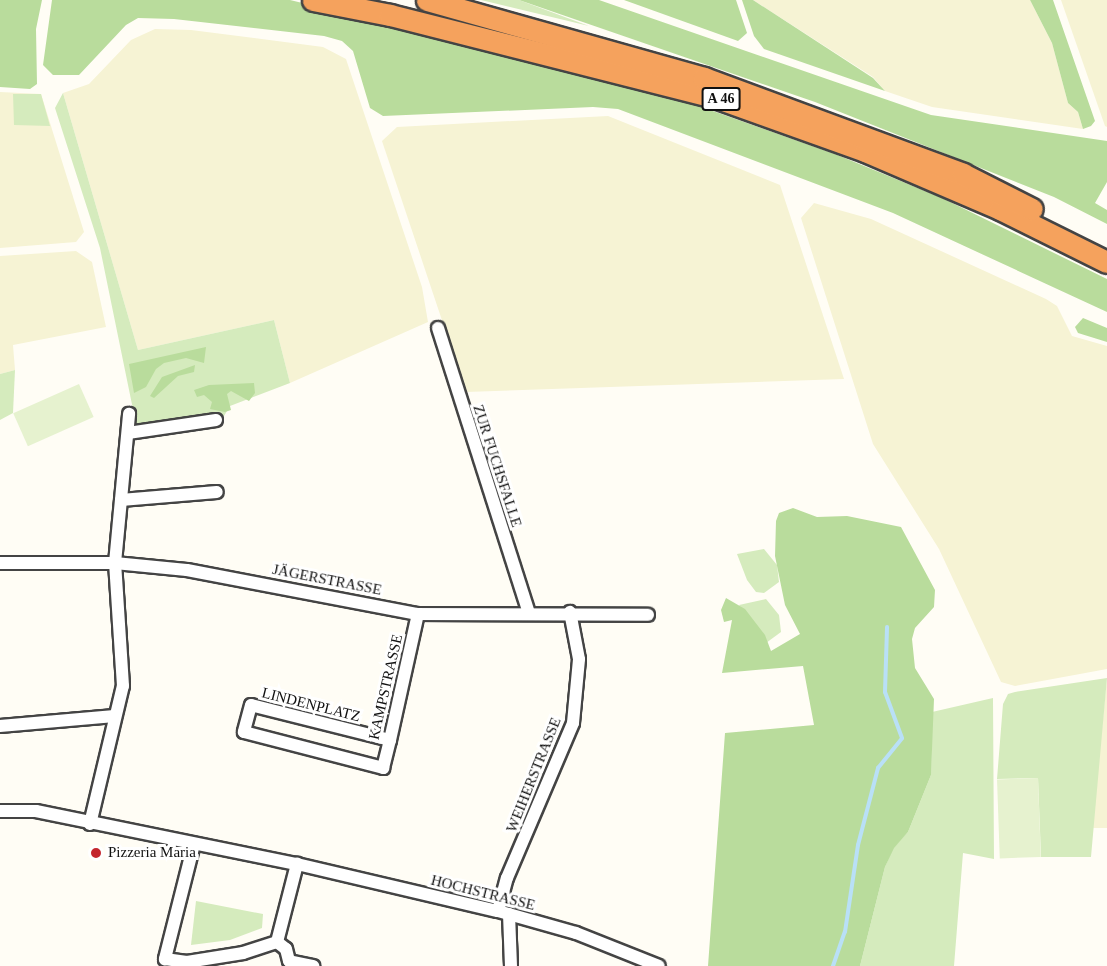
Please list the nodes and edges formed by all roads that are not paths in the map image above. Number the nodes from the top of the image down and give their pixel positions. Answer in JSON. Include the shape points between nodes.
{"nodes":[{"id":1,"x":313,"y":0,"type":"edge"},
{"id":2,"x":427,"y":0,"type":"edge"},
{"id":3,"x":1107,"y":247,"type":"edge"},
{"id":4,"x":1107,"y":262,"type":"edge"},
{"id":5,"x":438,"y":328,"type":"dead end"},
{"id":6,"x":129,"y":414,"type":"dead end"},
{"id":7,"x":216,"y":420,"type":"dead end"},
{"id":8,"x":128,"y":433,"type":"junction"},
{"id":9,"x":217,"y":492,"type":"dead end"},
{"id":10,"x":121,"y":500,"type":"junction"},
{"id":11,"x":0,"y":563,"type":"edge"},
{"id":12,"x":115,"y":563,"type":"junction"},
{"id":13,"x":570,"y":612,"type":"junction"},
{"id":14,"x":529,"y":613,"type":"junction"},
{"id":15,"x":418,"y":614,"type":"junction"},
{"id":16,"x":648,"y":615,"type":"dead end"},
{"id":17,"x":115,"y":716,"type":"junction"},
{"id":18,"x":0,"y":726,"type":"edge"},
{"id":19,"x":390,"y":740,"type":"junction"},
{"id":20,"x":383,"y":768,"type":"joint"},
{"id":21,"x":0,"y":811,"type":"edge"},
{"id":22,"x":90,"y":824,"type":"junction"},
{"id":23,"x":194,"y":844,"type":"junction"},
{"id":24,"x":297,"y":864,"type":"junction"},
{"id":25,"x":503,"y":912,"type":"junction"},
{"id":26,"x":277,"y":942,"type":"junction"},
{"id":27,"x":289,"y":964,"type":"edge"},
{"id":28,"x":313,"y":966,"type":"edge"},
{"id":29,"x":511,"y":966,"type":"edge"},
{"id":30,"x":658,"y":966,"type":"edge"}],
"edges":[{"from":1,"to":4,"type":"highway","number":"A 46","via":[[390,15],[717,98],[865,151],[1000,209]]},
{"from":2,"to":3,"type":"highway","number":"A 46","via":[[682,71],[814,117],[963,174]]},
{"from":5,"to":14,"type":"street","name":"ZUR FUCHSFALLE"},
{"from":6,"to":8,"type":"street"},
{"from":7,"to":8,"type":"street"},
{"from":8,"to":10,"type":"street"},
{"from":9,"to":10,"type":"street"},
{"from":10,"to":12,"type":"street"},
{"from":11,"to":12,"type":"street","name":"JÄGERSTRASSE"},
{"from":12,"to":15,"type":"street","name":"JÄGERSTRASSE","via":[[282,585]]},
{"from":12,"to":17,"type":"street","via":[[123,686]]},
{"from":13,"to":14,"type":"street","name":"JÄGERSTRASSE"},
{"from":13,"to":16,"type":"street","name":"JÄGERSTRASSE"},
{"from":13,"to":25,"type":"street","name":"WEIHERSTRASSE","via":[[579,659],[573,723],[507,878]]},
{"from":14,"to":15,"type":"street","name":"JÄGERSTRASSE"},
{"from":15,"to":19,"type":"street","name":"KAMPSTRASSE"},
{"from":17,"to":18,"type":"street"},
{"from":17,"to":22,"type":"street"},
{"from":19,"to":20,"type":"street","name":"KAMPSTRASSE"},
{"from":19,"to":20,"type":"street","name":"LINDENPLATZ","via":[[251,705],[244,732]]},
{"from":21,"to":22,"type":"street","name":"HOCHSTRASSE","via":[[36,811]]},
{"from":22,"to":23,"type":"street","name":"HOCHSTRASSE"},
{"from":23,"to":24,"type":"street","name":"HOCHSTRASSE"},
{"from":23,"to":26,"type":"street","via":[[165,959],[187,962],[243,954]]},
{"from":24,"to":25,"type":"street","name":"HOCHSTRASSE"},
{"from":24,"to":26,"type":"street"},
{"from":25,"to":29,"type":"street","name":"WEIHERSTRASSE"},
{"from":25,"to":30,"type":"street","name":"HOCHSTRASSE","via":[[576,933]]},
{"from":26,"to":27,"type":"street","via":[[286,949]]},
{"from":27,"to":28,"type":"street"}]}
